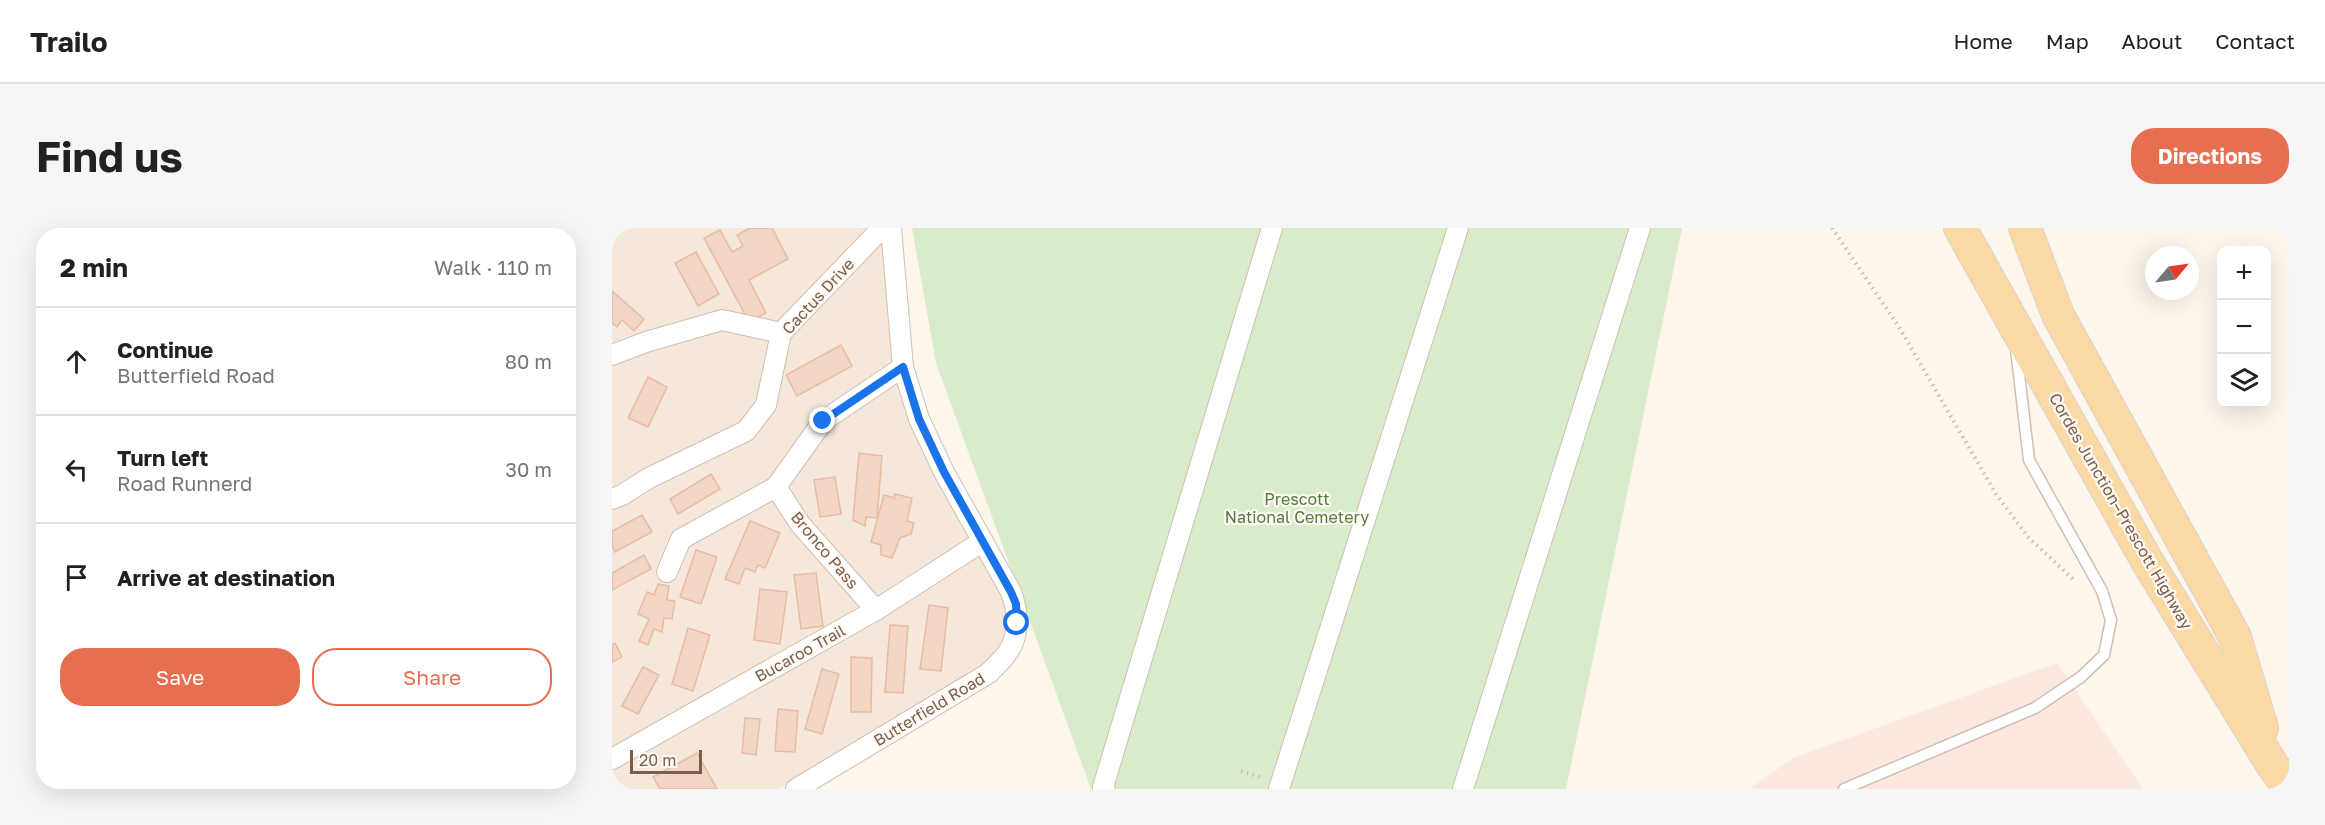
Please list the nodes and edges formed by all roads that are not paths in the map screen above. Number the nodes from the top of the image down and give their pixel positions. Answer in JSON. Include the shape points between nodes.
{"nodes":[{"id":1,"x":882,"y":228,"type":"edge"},
{"id":2,"x":891,"y":228,"type":"edge"},
{"id":3,"x":1272,"y":228,"type":"edge"},
{"id":4,"x":1458,"y":228,"type":"edge"},
{"id":5,"x":1640,"y":228,"type":"edge"},
{"id":6,"x":1960,"y":228,"type":"edge"},
{"id":7,"x":2025,"y":228,"type":"edge"},
{"id":8,"x":2013,"y":322,"type":"junction"},
{"id":9,"x":781,"y":333,"type":"junction"},
{"id":10,"x":612,"y":355,"type":"edge"},
{"id":11,"x":903,"y":367,"type":"junction"},
{"id":12,"x":776,"y":487,"type":"junction"},
{"id":13,"x":612,"y":499,"type":"edge"},
{"id":14,"x":983,"y":542,"type":"junction"},
{"id":15,"x":667,"y":572,"type":"dead end"},
{"id":16,"x":876,"y":610,"type":"junction"},
{"id":17,"x":612,"y":759,"type":"edge"},
{"id":18,"x":2281,"y":777,"type":"edge"},
{"id":19,"x":796,"y":789,"type":"edge"},
{"id":20,"x":1105,"y":789,"type":"edge"},
{"id":21,"x":1279,"y":789,"type":"edge"},
{"id":22,"x":1463,"y":789,"type":"edge"},
{"id":23,"x":1844,"y":789,"type":"edge"}],
"edges":[{"from":1,"to":9,"type":"street","name":"Cactus Drive"},
{"from":2,"to":11,"type":"street","name":"Butterfield Road"},
{"from":3,"to":20,"type":"street"},
{"from":4,"to":21,"type":"street"},
{"from":5,"to":22,"type":"street"},
{"from":6,"to":8,"type":"main road","name":"Cordes Junction–Prescott Highway"},
{"from":7,"to":18,"type":"main road","via":[[2058,315],[2235,637]]},
{"from":8,"to":18,"type":"main road","name":"Cordes Junction–Prescott Highway","via":[[2147,561]]},
{"from":8,"to":23,"type":"lane","via":[[2029,460],[2102,591],[2111,620],[2104,654],[2081,677],[2035,708]]},
{"from":9,"to":10,"type":"street","via":[[722,320]]},
{"from":9,"to":13,"type":"street","name":"Cactus Drive","via":[[766,405],[746,431]]},
{"from":11,"to":12,"type":"street","via":[[823,421]]},
{"from":11,"to":14,"type":"street","name":"Butterfield Road","via":[[919,419]]},
{"from":12,"to":15,"type":"street","via":[[681,539]]},
{"from":12,"to":16,"type":"street","name":"Bronco Pass","via":[[800,524]]},
{"from":14,"to":16,"type":"street","name":"Bucaroo Trail"},
{"from":14,"to":19,"type":"street","name":"Butterfield Road","via":[[1016,604],[1017,623],[1010,651],[989,673]]},
{"from":16,"to":17,"type":"street","name":"Bucaroo Trail"}]}
